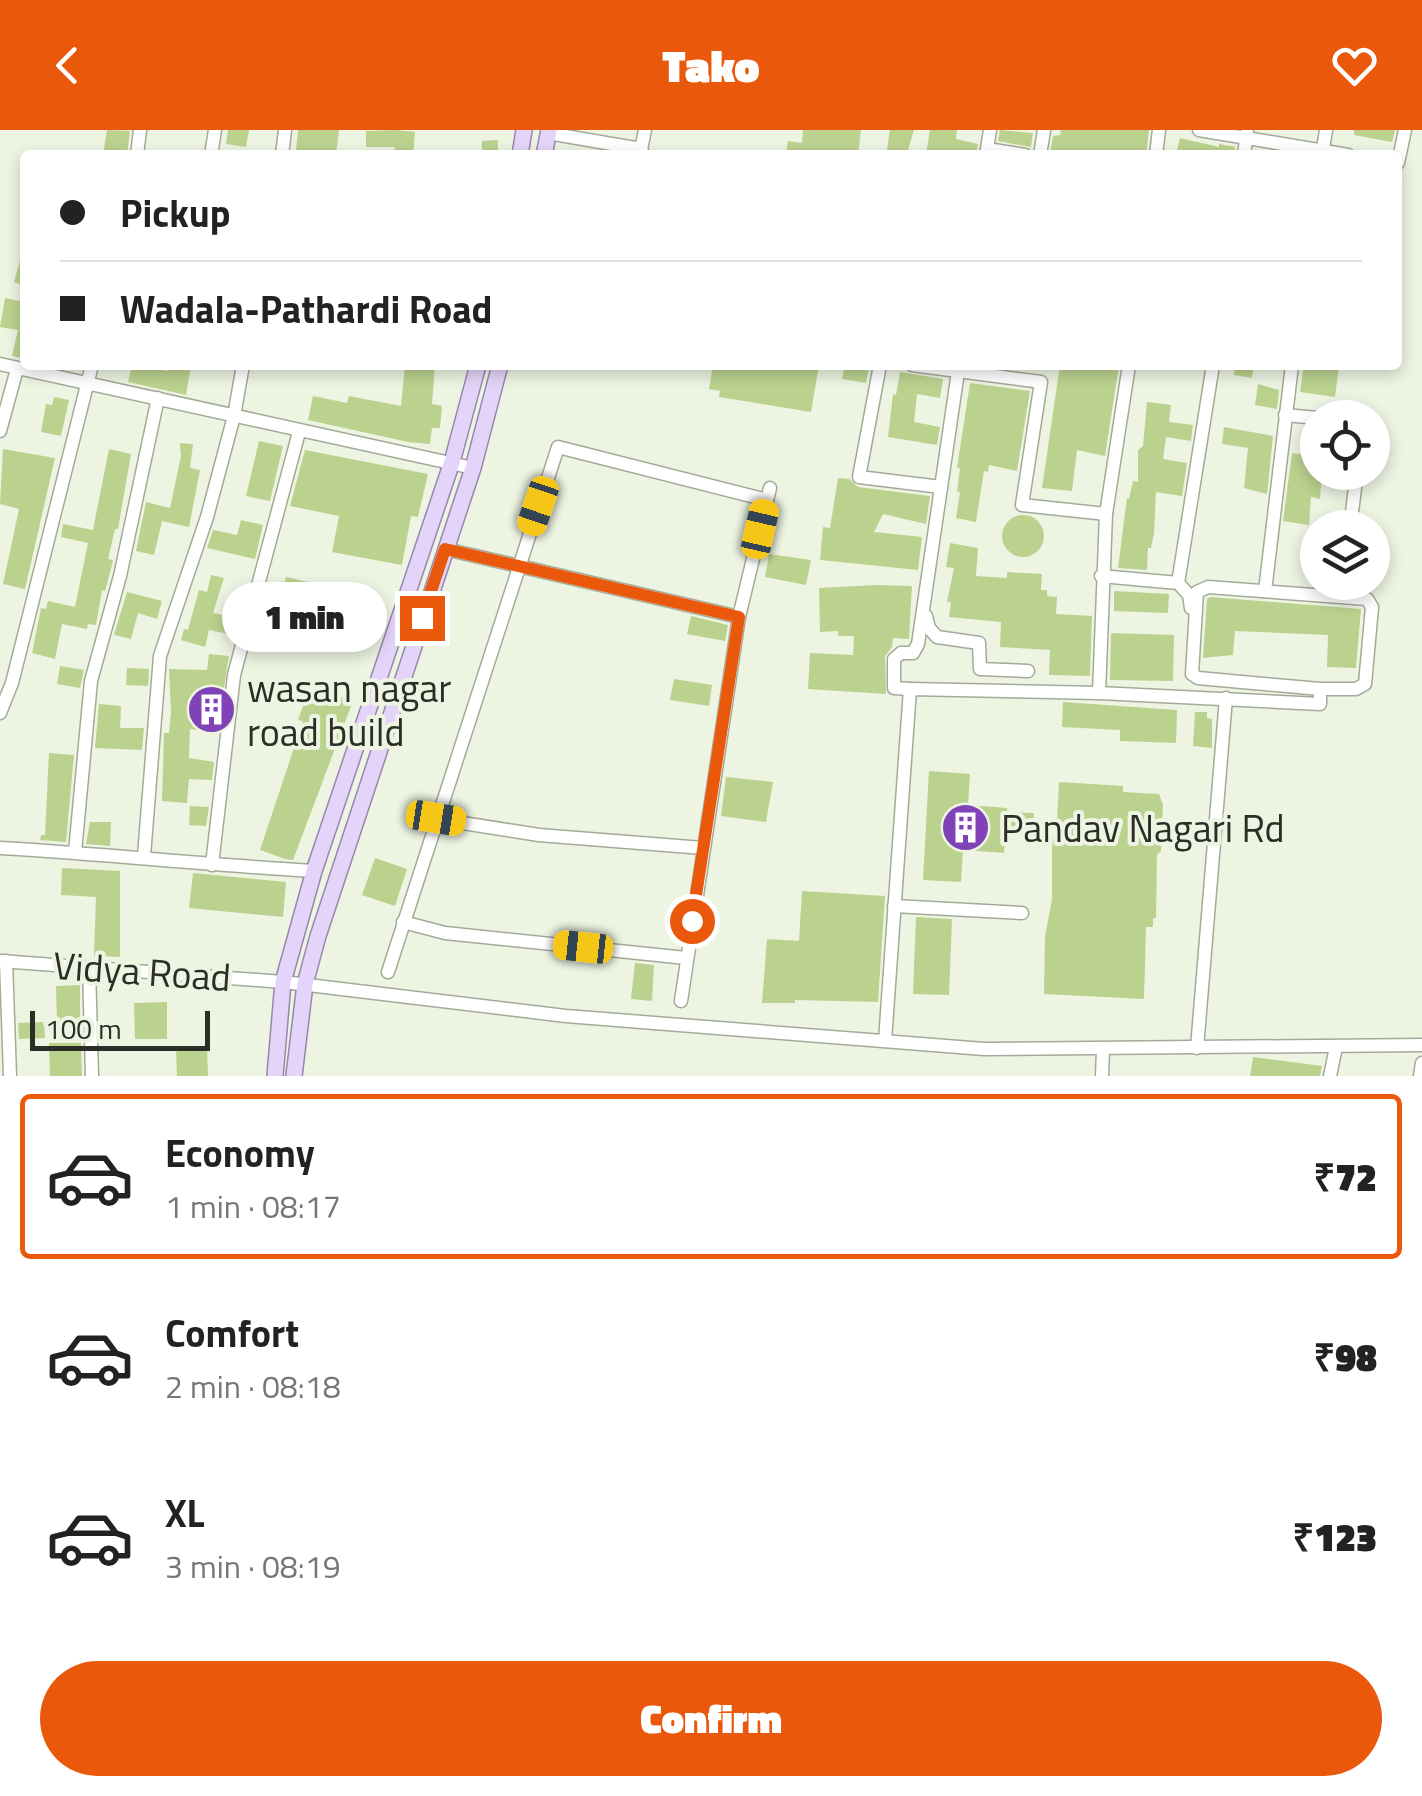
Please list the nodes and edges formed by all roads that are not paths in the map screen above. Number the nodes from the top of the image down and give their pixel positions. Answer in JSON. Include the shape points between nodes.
{"nodes":[{"id":1,"x":1199,"y":130,"type":"edge"},
{"id":2,"x":549,"y":131,"type":"edge"},
{"id":3,"x":1247,"y":134,"type":"edge"},
{"id":4,"x":634,"y":150,"type":"edge"},
{"id":5,"x":1311,"y":150,"type":"edge"},
{"id":6,"x":0,"y":364,"type":"edge"},
{"id":7,"x":17,"y":369,"type":"junction"},
{"id":8,"x":20,"y":370,"type":"edge"},
{"id":9,"x":22,"y":370,"type":"edge"},
{"id":10,"x":91,"y":370,"type":"edge"},
{"id":11,"x":242,"y":370,"type":"edge"},
{"id":12,"x":477,"y":370,"type":"edge"},
{"id":13,"x":499,"y":370,"type":"edge"},
{"id":14,"x":879,"y":370,"type":"edge"},
{"id":15,"x":958,"y":370,"type":"edge"},
{"id":16,"x":970,"y":370,"type":"edge"},
{"id":17,"x":1128,"y":370,"type":"edge"},
{"id":18,"x":1212,"y":370,"type":"edge"},
{"id":19,"x":1291,"y":370,"type":"edge"},
{"id":20,"x":88,"y":383,"type":"junction"},
{"id":21,"x":158,"y":398,"type":"junction"},
{"id":22,"x":1285,"y":415,"type":"junction"},
{"id":23,"x":234,"y":416,"type":"junction"},
{"id":24,"x":1300,"y":416,"type":"edge"},
{"id":25,"x":0,"y":432,"type":"edge"},
{"id":26,"x":299,"y":432,"type":"junction"},
{"id":27,"x":452,"y":462,"type":"junction"},
{"id":28,"x":473,"y":468,"type":"junction"},
{"id":29,"x":940,"y":487,"type":"junction"},
{"id":30,"x":1106,"y":514,"type":"junction"},
{"id":31,"x":445,"y":549,"type":"junction"},
{"id":32,"x":518,"y":566,"type":"junction"},
{"id":33,"x":1101,"y":576,"type":"junction"},
{"id":34,"x":1178,"y":583,"type":"junction"},
{"id":35,"x":1265,"y":591,"type":"junction"},
{"id":36,"x":924,"y":609,"type":"junction"},
{"id":37,"x":739,"y":617,"type":"junction"},
{"id":38,"x":1187,"y":645,"type":"dead end"},
{"id":39,"x":1028,"y":671,"type":"dead end"},
{"id":40,"x":910,"y":689,"type":"junction"},
{"id":41,"x":1320,"y":689,"type":"junction"},
{"id":42,"x":1099,"y":692,"type":"junction"},
{"id":43,"x":1226,"y":698,"type":"junction"},
{"id":44,"x":0,"y":714,"type":"edge"},
{"id":45,"x":436,"y":818,"type":"junction"},
{"id":46,"x":0,"y":848,"type":"edge"},
{"id":47,"x":703,"y":848,"type":"junction"},
{"id":48,"x":75,"y":852,"type":"junction"},
{"id":49,"x":144,"y":856,"type":"junction"},
{"id":50,"x":212,"y":865,"type":"junction"},
{"id":51,"x":314,"y":871,"type":"junction"},
{"id":52,"x":894,"y":906,"type":"junction"},
{"id":53,"x":1022,"y":913,"type":"dead end"},
{"id":54,"x":404,"y":922,"type":"junction"},
{"id":55,"x":686,"y":958,"type":"junction"},
{"id":56,"x":3,"y":961,"type":"edge"},
{"id":57,"x":89,"y":968,"type":"junction"},
{"id":58,"x":388,"y":972,"type":"dead end"},
{"id":59,"x":283,"y":982,"type":"junction"},
{"id":60,"x":305,"y":984,"type":"junction"},
{"id":61,"x":681,"y":1000,"type":"dead end"},
{"id":62,"x":885,"y":1041,"type":"junction"},
{"id":63,"x":1336,"y":1046,"type":"junction"},
{"id":64,"x":1422,"y":1046,"type":"edge"},
{"id":65,"x":1103,"y":1048,"type":"junction"},
{"id":66,"x":1198,"y":1048,"type":"junction"},
{"id":67,"x":4,"y":1057,"type":"edge"},
{"id":68,"x":1422,"y":1063,"type":"edge"},
{"id":69,"x":10,"y":1076,"type":"edge"},
{"id":70,"x":92,"y":1076,"type":"edge"},
{"id":71,"x":275,"y":1076,"type":"edge"},
{"id":72,"x":294,"y":1076,"type":"edge"},
{"id":73,"x":1102,"y":1076,"type":"edge"},
{"id":74,"x":1330,"y":1076,"type":"edge"},
{"id":75,"x":1420,"y":1076,"type":"edge"}],
"edges":[{"from":1,"to":3,"type":"street"},
{"from":2,"to":4,"type":"street"},
{"from":3,"to":5,"type":"street"},
{"from":6,"to":7,"type":"street"},
{"from":7,"to":8,"type":"street"},
{"from":7,"to":25,"type":"street"},
{"from":9,"to":20,"type":"street"},
{"from":10,"to":20,"type":"street"},
{"from":11,"to":23,"type":"street"},
{"from":12,"to":27,"type":"main road"},
{"from":13,"to":28,"type":"main road"},
{"from":14,"to":29,"type":"street","via":[[859,476]]},
{"from":15,"to":29,"type":"street"},
{"from":16,"to":30,"type":"street","via":[[1041,382],[1022,505]]},
{"from":17,"to":30,"type":"street"},
{"from":18,"to":34,"type":"street"},
{"from":19,"to":22,"type":"street"},
{"from":20,"to":21,"type":"street"},
{"from":20,"to":44,"type":"street"},
{"from":21,"to":23,"type":"street"},
{"from":21,"to":48,"type":"street","via":[[91,680]]},
{"from":22,"to":24,"type":"street"},
{"from":22,"to":35,"type":"street"},
{"from":23,"to":26,"type":"street"},
{"from":23,"to":49,"type":"street","via":[[160,656]]},
{"from":26,"to":27,"type":"street"},
{"from":26,"to":50,"type":"street","via":[[234,675]]},
{"from":27,"to":28,"type":"street"},
{"from":27,"to":51,"type":"main road"},
{"from":28,"to":31,"type":"main road"},
{"from":29,"to":36,"type":"street"},
{"from":30,"to":33,"type":"street"},
{"from":31,"to":32,"type":"street"},
{"from":31,"to":60,"type":"main road"},
{"from":32,"to":37,"type":"street"},
{"from":32,"to":37,"type":"street","via":[[558,447],[768,494]]},
{"from":32,"to":45,"type":"street"},
{"from":33,"to":34,"type":"street"},
{"from":33,"to":42,"type":"street"},
{"from":34,"to":38,"type":"street","via":[[1189,596]]},
{"from":35,"to":41,"type":"street","via":[[1370,602],[1364,684]]},
{"from":35,"to":41,"type":"street","via":[[1199,590],[1192,674]]},
{"from":36,"to":39,"type":"street","via":[[937,638],[980,644],[980,670]]},
{"from":36,"to":40,"type":"street","via":[[915,650],[894,659],[894,688]]},
{"from":37,"to":47,"type":"street"},
{"from":40,"to":42,"type":"street"},
{"from":40,"to":52,"type":"street"},
{"from":41,"to":43,"type":"street","via":[[1320,704]]},
{"from":42,"to":43,"type":"street"},
{"from":43,"to":66,"type":"street"},
{"from":45,"to":47,"type":"street","via":[[539,835]]},
{"from":45,"to":54,"type":"street"},
{"from":46,"to":48,"type":"street"},
{"from":47,"to":55,"type":"street"},
{"from":48,"to":49,"type":"street"},
{"from":49,"to":50,"type":"street"},
{"from":50,"to":51,"type":"street"},
{"from":51,"to":59,"type":"main road"},
{"from":52,"to":53,"type":"street"},
{"from":52,"to":62,"type":"street"},
{"from":54,"to":55,"type":"street","via":[[446,934]]},
{"from":54,"to":58,"type":"street"},
{"from":55,"to":61,"type":"street"},
{"from":56,"to":57,"type":"street","name":"Vidya Road"},
{"from":56,"to":67,"type":"street"},
{"from":57,"to":59,"type":"street","name":"Vidya Road"},
{"from":57,"to":70,"type":"street"},
{"from":59,"to":60,"type":"street","name":"Vidya Road"},
{"from":59,"to":71,"type":"main road"},
{"from":60,"to":62,"type":"street","name":"Vidya Road","via":[[566,1016]]},
{"from":60,"to":72,"type":"main road"},
{"from":62,"to":65,"type":"street","name":"Vidya Road"},
{"from":63,"to":64,"type":"street","name":"Vidya Road"},
{"from":63,"to":66,"type":"street","name":"Vidya Road"},
{"from":63,"to":74,"type":"street"},
{"from":65,"to":66,"type":"street","name":"Vidya Road"},
{"from":65,"to":73,"type":"street"},
{"from":67,"to":69,"type":"street"},
{"from":68,"to":75,"type":"street"}]}
